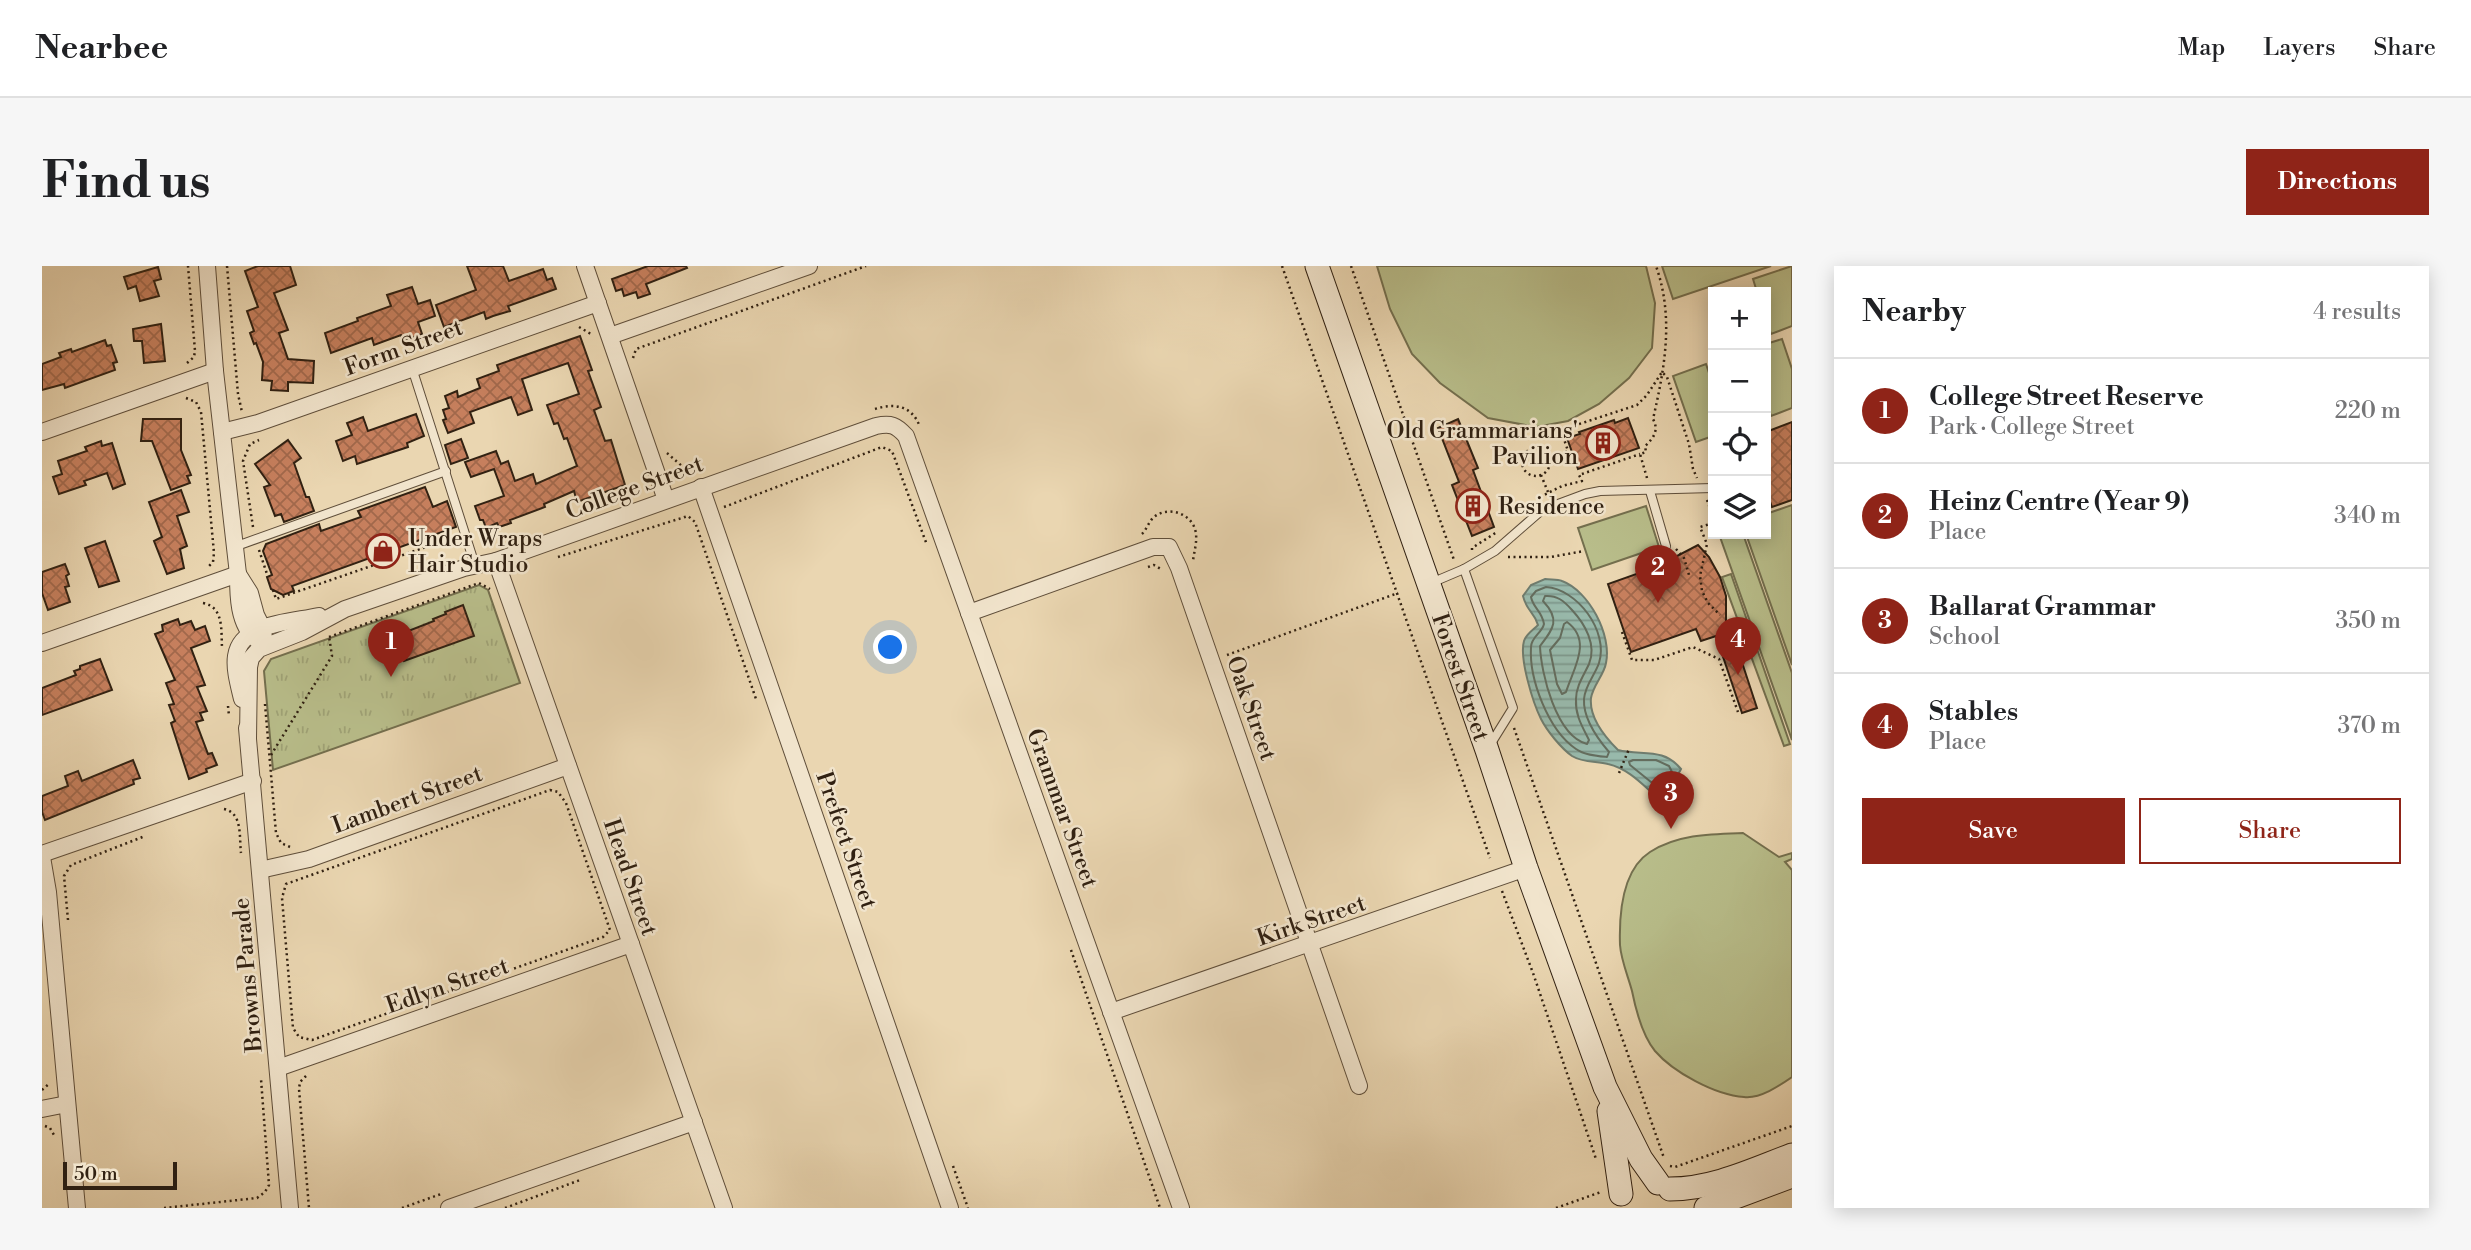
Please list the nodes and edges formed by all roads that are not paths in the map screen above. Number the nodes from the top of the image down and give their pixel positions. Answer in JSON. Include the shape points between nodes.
{"nodes":[{"id":1,"x":207,"y":266,"type":"edge"},
{"id":2,"x":584,"y":266,"type":"edge"},
{"id":3,"x":809,"y":266,"type":"edge"},
{"id":4,"x":1317,"y":266,"type":"edge"},
{"id":5,"x":598,"y":303,"type":"junction"},
{"id":6,"x":610,"y":336,"type":"junction"},
{"id":7,"x":412,"y":368,"type":"junction"},
{"id":8,"x":215,"y":371,"type":"junction"},
{"id":9,"x":898,"y":427,"type":"joint"},
{"id":10,"x":42,"y":432,"type":"edge"},
{"id":11,"x":222,"y":432,"type":"junction"},
{"id":12,"x":446,"y":471,"type":"junction"},
{"id":13,"x":696,"y":481,"type":"junction"},
{"id":14,"x":1708,"y":488,"type":"edge"},
{"id":15,"x":1650,"y":491,"type":"junction"},
{"id":16,"x":666,"y":500,"type":"junction"},
{"id":17,"x":1666,"y":546,"type":"road end"},
{"id":18,"x":234,"y":547,"type":"junction"},
{"id":19,"x":496,"y":561,"type":"junction"},
{"id":20,"x":476,"y":566,"type":"junction"},
{"id":21,"x":1461,"y":570,"type":"junction"},
{"id":22,"x":238,"y":574,"type":"junction"},
{"id":23,"x":1428,"y":584,"type":"junction"},
{"id":24,"x":345,"y":609,"type":"junction"},
{"id":25,"x":969,"y":613,"type":"junction"},
{"id":26,"x":256,"y":631,"type":"junction"},
{"id":27,"x":42,"y":643,"type":"edge"},
{"id":28,"x":264,"y":645,"type":"junction"},
{"id":29,"x":248,"y":738,"type":"junction"},
{"id":30,"x":1487,"y":750,"type":"junction"},
{"id":31,"x":568,"y":765,"type":"junction"},
{"id":32,"x":253,"y":781,"type":"junction"},
{"id":33,"x":42,"y":856,"type":"edge"},
{"id":34,"x":1526,"y":868,"type":"junction"},
{"id":35,"x":260,"y":870,"type":"junction"},
{"id":36,"x":631,"y":944,"type":"junction"},
{"id":37,"x":1311,"y":944,"type":"junction"},
{"id":38,"x":1111,"y":1012,"type":"junction"},
{"id":39,"x":278,"y":1068,"type":"junction"},
{"id":40,"x":1359,"y":1086,"type":"dead end"},
{"id":41,"x":1605,"y":1087,"type":"junction"},
{"id":42,"x":67,"y":1104,"type":"junction"},
{"id":43,"x":42,"y":1109,"type":"edge"},
{"id":44,"x":694,"y":1122,"type":"junction"},
{"id":45,"x":1792,"y":1155,"type":"edge"},
{"id":46,"x":1792,"y":1176,"type":"edge"},
{"id":47,"x":1669,"y":1193,"type":"edge"},
{"id":48,"x":1614,"y":1200,"type":"edge"},
{"id":49,"x":77,"y":1208,"type":"edge"},
{"id":50,"x":289,"y":1208,"type":"edge"},
{"id":51,"x":449,"y":1208,"type":"edge"},
{"id":52,"x":724,"y":1208,"type":"edge"},
{"id":53,"x":950,"y":1208,"type":"edge"},
{"id":54,"x":1181,"y":1208,"type":"edge"},
{"id":55,"x":1706,"y":1208,"type":"edge"}],
"edges":[{"from":1,"to":8,"type":"street"},
{"from":2,"to":5,"type":"street"},
{"from":3,"to":6,"type":"street"},
{"from":4,"to":23,"type":"street","name":"Forest Street"},
{"from":5,"to":6,"type":"street"},
{"from":5,"to":7,"type":"street","name":"Form Street"},
{"from":6,"to":16,"type":"street"},
{"from":7,"to":11,"type":"street","name":"Form Street"},
{"from":7,"to":12,"type":"lane"},
{"from":8,"to":10,"type":"street"},
{"from":8,"to":11,"type":"street"},
{"from":9,"to":13,"type":"street","name":"College Street","via":[[876,426]]},
{"from":9,"to":25,"type":"street","name":"Grammar Street","via":[[906,436]]},
{"from":11,"to":18,"type":"street"},
{"from":12,"to":18,"type":"lane"},
{"from":12,"to":20,"type":"lane"},
{"from":13,"to":16,"type":"street","name":"College Street"},
{"from":13,"to":53,"type":"street","name":"Prefect Street"},
{"from":14,"to":15,"type":"lane"},
{"from":15,"to":17,"type":"lane"},
{"from":15,"to":21,"type":"lane","via":[[1595,492],[1548,507],[1503,545]]},
{"from":16,"to":19,"type":"street","name":"College Street"},
{"from":18,"to":22,"type":"street"},
{"from":19,"to":20,"type":"street","name":"College Street"},
{"from":19,"to":31,"type":"street","name":"Head Street"},
{"from":20,"to":24,"type":"street","name":"College Street"},
{"from":21,"to":23,"type":"lane"},
{"from":21,"to":30,"type":"lane","via":[[1513,708]]},
{"from":22,"to":26,"type":"street","via":[[250,593]]},
{"from":22,"to":27,"type":"street"},
{"from":23,"to":30,"type":"street","name":"Forest Street"},
{"from":24,"to":26,"type":"street","name":"College Street"},
{"from":24,"to":28,"type":"street","name":"College Street","via":[[302,632]]},
{"from":25,"to":37,"type":"street","name":"Oak Street","via":[[1171,542]]},
{"from":25,"to":38,"type":"street","name":"Grammar Street"},
{"from":26,"to":28,"type":"street"},
{"from":26,"to":29,"type":"street","name":"Browns Parade","via":[[239,646],[236,662]]},
{"from":28,"to":29,"type":"street","name":"Browns Parade","via":[[249,667]]},
{"from":29,"to":32,"type":"street","name":"Browns Parade"},
{"from":30,"to":34,"type":"street","name":"Forest Street"},
{"from":31,"to":35,"type":"street","name":"Lambert Street","via":[[309,859]]},
{"from":31,"to":36,"type":"street","name":"Head Street"},
{"from":32,"to":33,"type":"street"},
{"from":32,"to":35,"type":"street","name":"Browns Parade"},
{"from":33,"to":42,"type":"street"},
{"from":34,"to":37,"type":"street","name":"Kirk Street"},
{"from":34,"to":41,"type":"street","name":"Forest Street"},
{"from":35,"to":39,"type":"street","name":"Browns Parade"},
{"from":36,"to":39,"type":"street","name":"Edlyn Street"},
{"from":36,"to":44,"type":"street","name":"Head Street"},
{"from":37,"to":38,"type":"street","name":"Kirk Street"},
{"from":37,"to":40,"type":"street","name":"Oak Street"},
{"from":38,"to":54,"type":"street","name":"Grammar Street"},
{"from":39,"to":50,"type":"street","name":"Browns Parade"},
{"from":41,"to":47,"type":"street","name":"Forest Street","via":[[1641,1159]]},
{"from":41,"to":48,"type":"street","name":"Forest Street"},
{"from":42,"to":43,"type":"street"},
{"from":42,"to":49,"type":"street"},
{"from":44,"to":51,"type":"street"},
{"from":44,"to":52,"type":"street","name":"Head Street"},
{"from":45,"to":47,"type":"street","via":[[1711,1184]]},
{"from":46,"to":55,"type":"street"},
{"from":47,"to":48,"type":"street","via":[[1641,1180]]}]}
